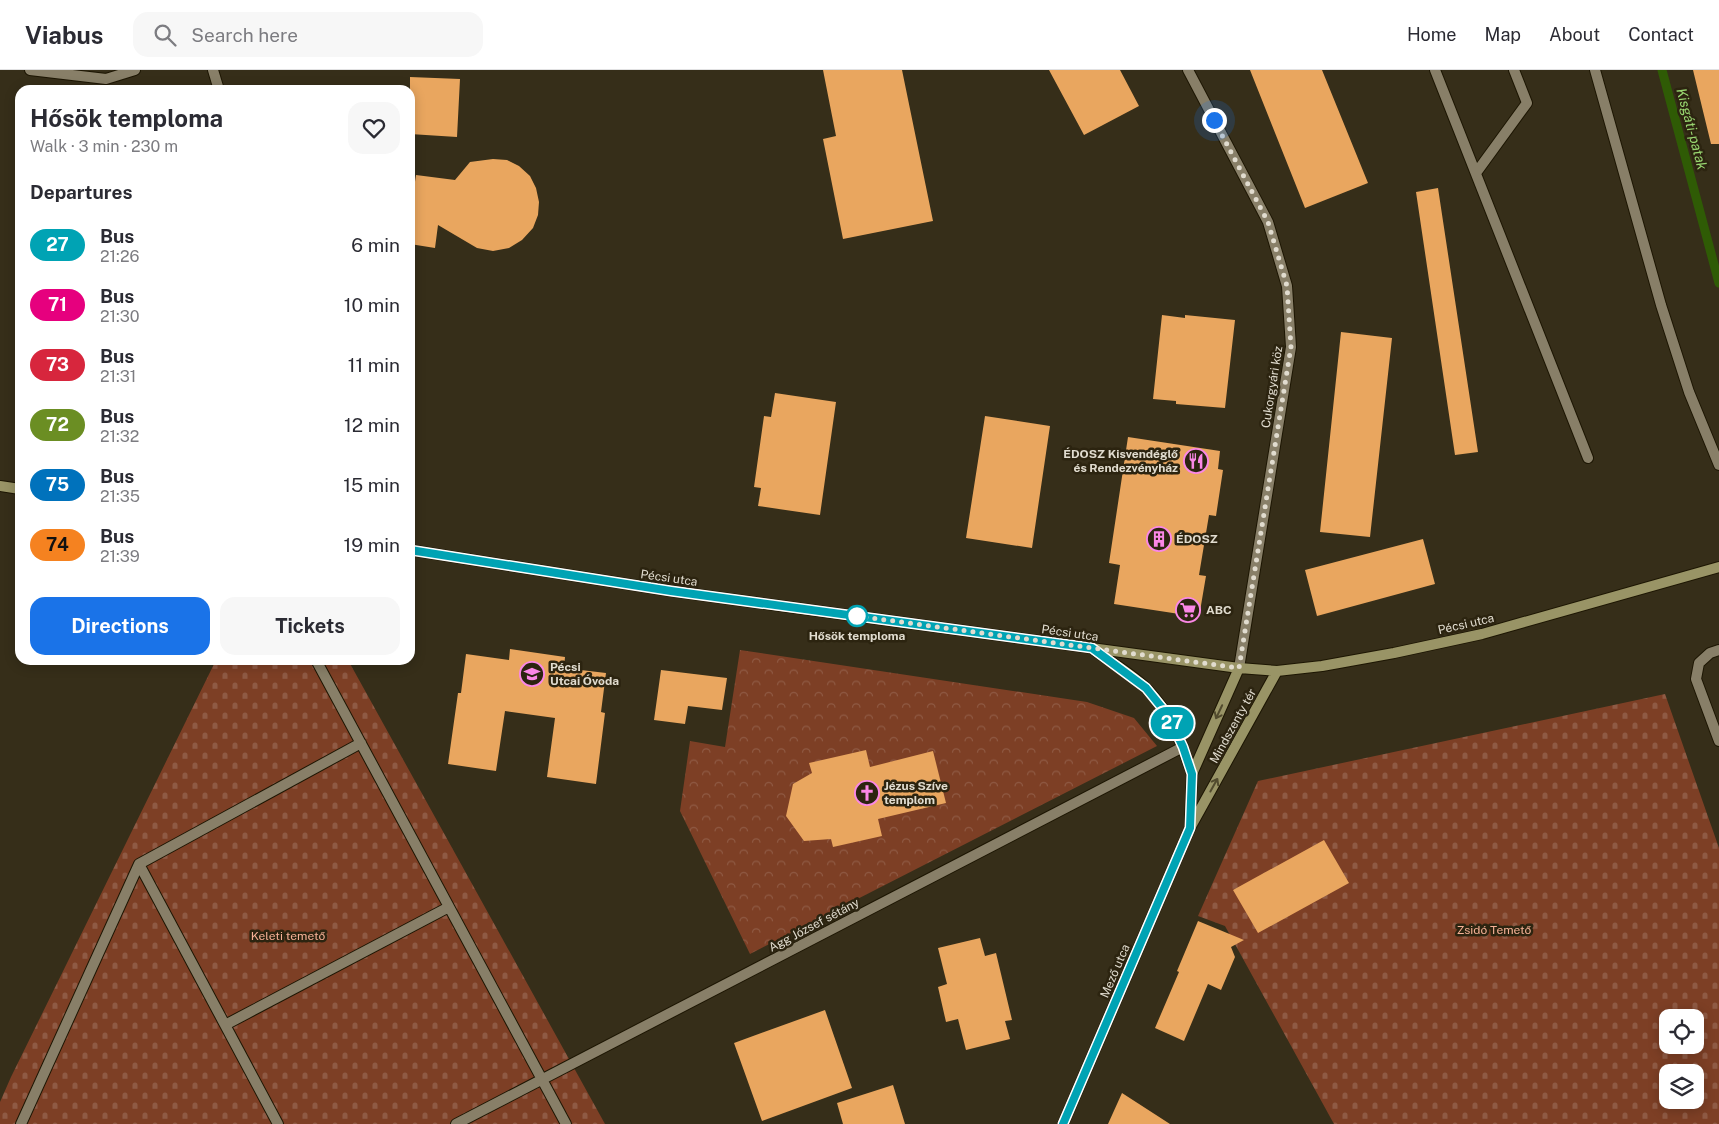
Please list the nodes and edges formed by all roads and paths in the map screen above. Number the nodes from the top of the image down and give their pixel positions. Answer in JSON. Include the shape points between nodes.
{"nodes":[{"id":1,"x":30,"y":70,"type":"edge"},
{"id":2,"x":135,"y":70,"type":"edge"},
{"id":3,"x":213,"y":70,"type":"edge"},
{"id":4,"x":1188,"y":70,"type":"edge"},
{"id":5,"x":1435,"y":70,"type":"edge"},
{"id":6,"x":1514,"y":70,"type":"edge"},
{"id":7,"x":1595,"y":70,"type":"edge"},
{"id":8,"x":218,"y":85,"type":"edge"},
{"id":9,"x":1476,"y":174,"type":"junction"},
{"id":10,"x":1588,"y":458,"type":"dead end"},
{"id":11,"x":1719,"y":466,"type":"edge"},
{"id":12,"x":0,"y":486,"type":"edge"},
{"id":13,"x":15,"y":488,"type":"edge"},
{"id":14,"x":415,"y":551,"type":"edge"},
{"id":15,"x":1719,"y":567,"type":"edge"},
{"id":16,"x":1092,"y":648,"type":"junction"},
{"id":17,"x":1719,"y":650,"type":"edge"},
{"id":18,"x":319,"y":665,"type":"edge"},
{"id":19,"x":1239,"y":668,"type":"junction"},
{"id":20,"x":1277,"y":671,"type":"junction"},
{"id":21,"x":1719,"y":741,"type":"edge"},
{"id":22,"x":361,"y":743,"type":"junction"},
{"id":23,"x":1183,"y":747,"type":"junction"},
{"id":24,"x":1192,"y":774,"type":"junction"},
{"id":25,"x":1190,"y":828,"type":"junction"},
{"id":26,"x":139,"y":864,"type":"junction"},
{"id":27,"x":449,"y":906,"type":"junction"},
{"id":28,"x":225,"y":1025,"type":"junction"},
{"id":29,"x":542,"y":1080,"type":"junction"},
{"id":30,"x":21,"y":1124,"type":"edge"},
{"id":31,"x":278,"y":1124,"type":"edge"},
{"id":32,"x":456,"y":1124,"type":"edge"},
{"id":33,"x":566,"y":1124,"type":"edge"},
{"id":34,"x":1063,"y":1124,"type":"edge"}],
"edges":[{"from":1,"to":2,"type":"street","via":[[106,79]]},
{"from":3,"to":8,"type":"street"},
{"from":4,"to":19,"type":"street","name":"Cukorgyári köz","via":[[1268,222],[1287,286],[1291,347]]},
{"from":5,"to":9,"type":"street"},
{"from":6,"to":9,"type":"street","via":[[1527,103]]},
{"from":7,"to":11,"type":"street","via":[[1661,305],[1689,392]]},
{"from":9,"to":10,"type":"street"},
{"from":12,"to":13,"type":"street"},
{"from":14,"to":16,"type":"street","name":"Pécsi utca","via":[[671,591]]},
{"from":15,"to":20,"type":"street","name":"Pécsi utca","via":[[1482,634],[1322,666]]},
{"from":16,"to":19,"type":"street","name":"Pécsi utca"},
{"from":16,"to":23,"type":"street","via":[[1146,688],[1168,715]]},
{"from":17,"to":21,"type":"street","via":[[1699,663],[1696,679]]},
{"from":18,"to":22,"type":"street"},
{"from":19,"to":20,"type":"street","name":"Pécsi utca"},
{"from":19,"to":24,"type":"street","name":"Mindszenty tér","one_way":true},
{"from":25,"to":20,"type":"street","name":"Mindszenty tér","one_way":true},
{"from":22,"to":26,"type":"street"},
{"from":22,"to":27,"type":"street"},
{"from":23,"to":24,"type":"street"},
{"from":23,"to":29,"type":"street","name":"Agg József sétány"},
{"from":24,"to":25,"type":"street","name":"Mindszenty tér"},
{"from":25,"to":34,"type":"street","name":"Mező utca"},
{"from":26,"to":28,"type":"street"},
{"from":26,"to":30,"type":"street"},
{"from":27,"to":28,"type":"street"},
{"from":27,"to":29,"type":"street"},
{"from":28,"to":31,"type":"street"},
{"from":29,"to":32,"type":"street","name":"Agg József sétány"},
{"from":29,"to":33,"type":"street"}]}
